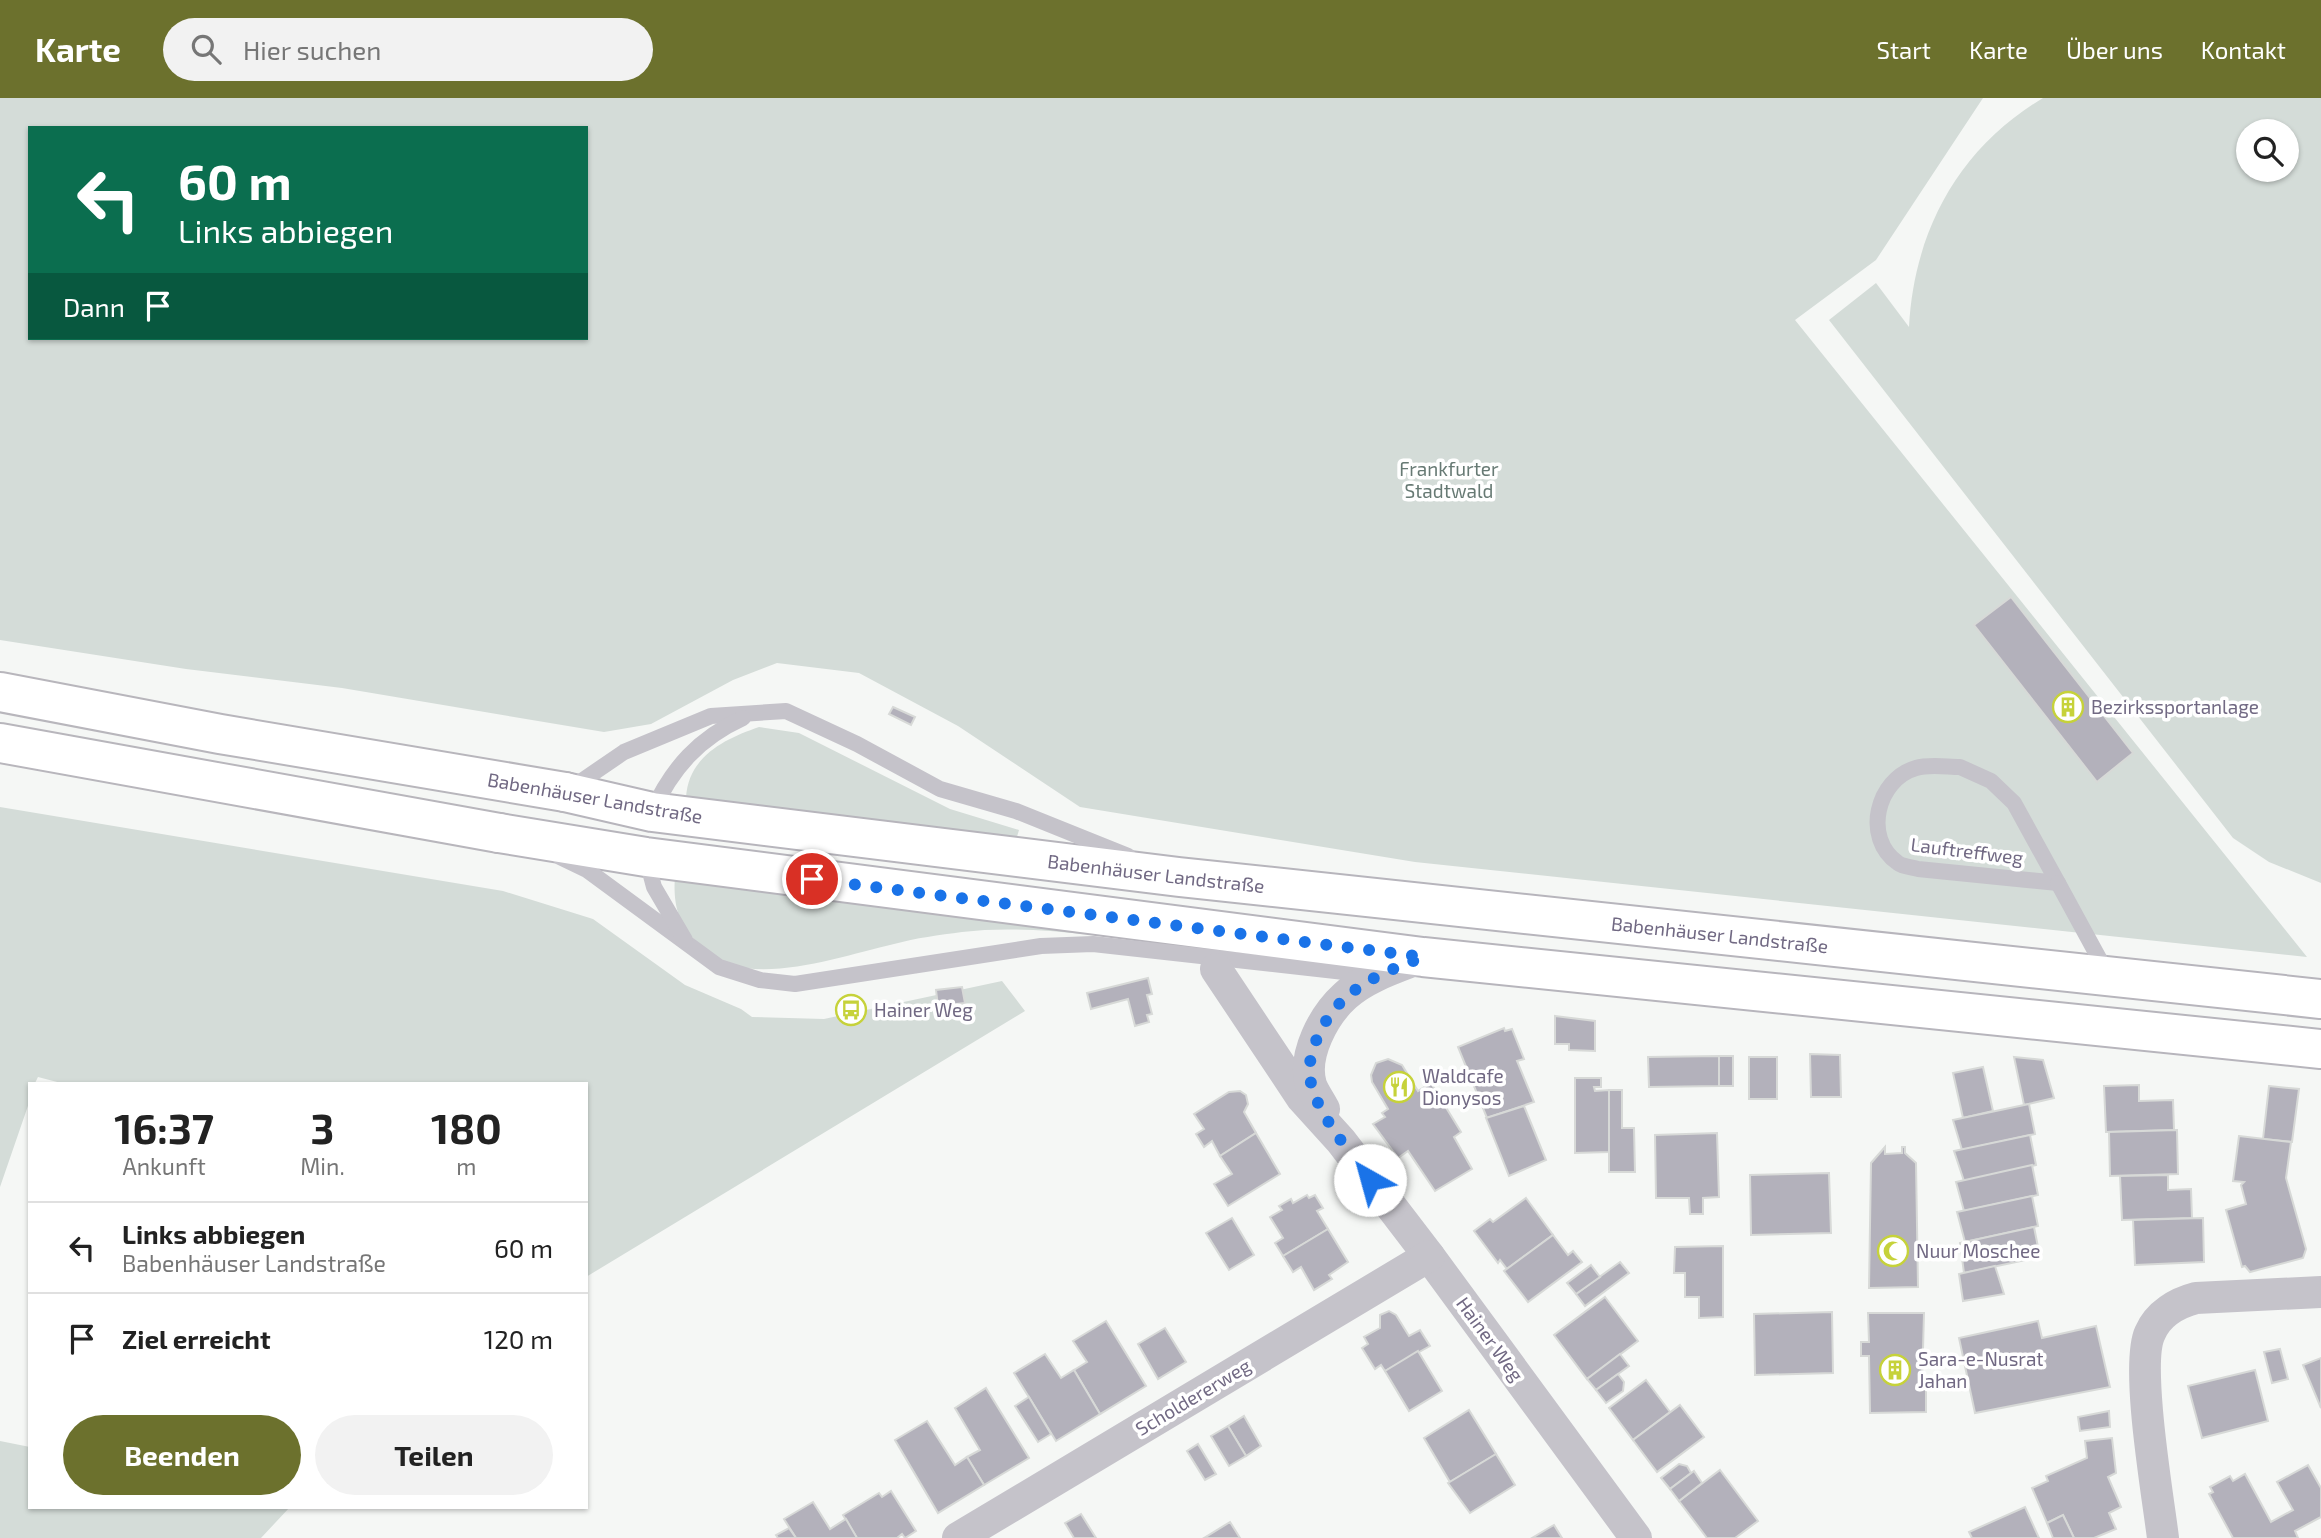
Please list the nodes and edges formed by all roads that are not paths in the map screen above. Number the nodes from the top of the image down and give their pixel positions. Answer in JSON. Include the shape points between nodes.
{"nodes":[{"id":1,"x":0,"y":692,"type":"edge"},
{"id":2,"x":751,"y":714,"type":"junction"},
{"id":3,"x":0,"y":743,"type":"edge"},
{"id":4,"x":565,"y":792,"type":"junction"},
{"id":5,"x":652,"y":812,"type":"junction"},
{"id":6,"x":499,"y":833,"type":"junction"},
{"id":7,"x":646,"y":857,"type":"junction"},
{"id":8,"x":1179,"y":877,"type":"junction"},
{"id":9,"x":2058,"y":883,"type":"junction"},
{"id":10,"x":700,"y":954,"type":"junction"},
{"id":11,"x":1423,"y":957,"type":"junction"},
{"id":12,"x":1216,"y":970,"type":"dead end"},
{"id":13,"x":1378,"y":975,"type":"junction"},
{"id":14,"x":2108,"y":975,"type":"junction"},
{"id":15,"x":2321,"y":999,"type":"edge"},
{"id":16,"x":2321,"y":1049,"type":"edge"},
{"id":17,"x":1341,"y":1141,"type":"junction"},
{"id":18,"x":1429,"y":1256,"type":"junction"},
{"id":19,"x":2321,"y":1292,"type":"edge"},
{"id":20,"x":958,"y":1538,"type":"edge"},
{"id":21,"x":1636,"y":1538,"type":"edge"},
{"id":22,"x":2163,"y":1538,"type":"edge"}],
"edges":[{"from":1,"to":4,"type":"main road","name":"Babenhäuser Landstraße"},
{"from":2,"to":4,"type":"lane","via":[[711,716],[624,752]]},
{"from":2,"to":5,"type":"lane","via":[[720,728],[688,754],[667,779]]},
{"from":2,"to":8,"type":"lane","via":[[786,711],[940,789],[1016,811]]},
{"from":3,"to":6,"type":"main road"},
{"from":4,"to":5,"type":"main road","name":"Babenhäuser Landstraße"},
{"from":5,"to":7,"type":"street"},
{"from":5,"to":8,"type":"main road","name":"Babenhäuser Landstraße"},
{"from":6,"to":7,"type":"main road"},
{"from":6,"to":10,"type":"lane","via":[[587,870]]},
{"from":7,"to":10,"type":"lane","via":[[666,910]]},
{"from":7,"to":11,"type":"main road"},
{"from":8,"to":14,"type":"main road","name":"Babenhäuser Landstraße"},
{"from":9,"to":9,"type":"lane","name":"Lauftreffweg","via":[[2014,803],[1991,781],[1960,767],[1917,768],[1894,780],[1879,804],[1877,823],[1886,850],[1898,864]]},
{"from":9,"to":14,"type":"lane","name":"Lauftreffweg"},
{"from":10,"to":13,"type":"lane","via":[[719,967],[760,980],[795,984],[1041,946],[1093,944]]},
{"from":11,"to":13,"type":"street","name":"Hainer Weg"},
{"from":11,"to":16,"type":"main road"},
{"from":12,"to":17,"type":"street","name":"Hainer Weg","via":[[1302,1098]]},
{"from":13,"to":17,"type":"street","name":"Hainer Weg","via":[[1345,995],[1324,1022],[1312,1050],[1311,1085]]},
{"from":14,"to":15,"type":"main road","name":"Babenhäuser Landstraße"},
{"from":17,"to":18,"type":"street","name":"Hainer Weg"},
{"from":18,"to":20,"type":"street","name":"Scholdererweg"},
{"from":18,"to":21,"type":"street","name":"Hainer Weg"},
{"from":19,"to":22,"type":"street","via":[[2196,1298],[2158,1319],[2148,1335],[2144,1370]]}]}
